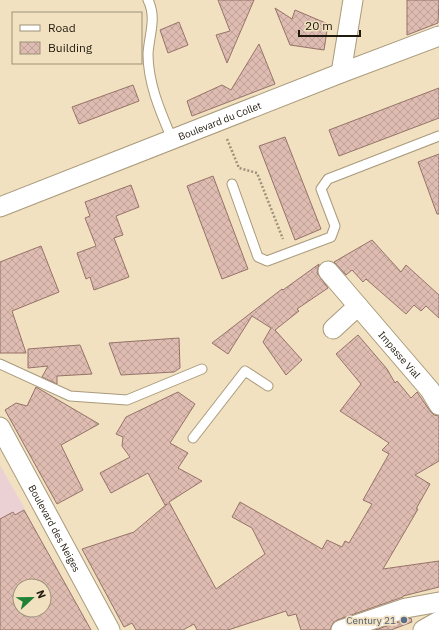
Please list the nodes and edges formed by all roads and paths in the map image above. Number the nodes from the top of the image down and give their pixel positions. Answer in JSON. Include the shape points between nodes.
{"nodes":[{"id":1,"x":148,"y":0,"type":"edge"},
{"id":2,"x":353,"y":0,"type":"edge"},
{"id":3,"x":439,"y":36,"type":"edge"},
{"id":4,"x":341,"y":73,"type":"junction"},
{"id":5,"x":220,"y":121,"type":"junction"},
{"id":6,"x":439,"y":136,"type":"edge"},
{"id":7,"x":172,"y":139,"type":"junction"},
{"id":8,"x":232,"y":184,"type":"dead end"},
{"id":9,"x":0,"y":207,"type":"edge"},
{"id":10,"x":289,"y":252,"type":"junction"},
{"id":11,"x":328,"y":271,"type":"dead end"},
{"id":12,"x":358,"y":306,"type":"junction"},
{"id":13,"x":333,"y":329,"type":"dead end"},
{"id":14,"x":0,"y":364,"type":"edge"},
{"id":15,"x":202,"y":369,"type":"dead end"},
{"id":16,"x":268,"y":386,"type":"dead end"},
{"id":17,"x":439,"y":405,"type":"edge"},
{"id":18,"x":0,"y":427,"type":"edge"},
{"id":19,"x":193,"y":438,"type":"dead end"},
{"id":20,"x":439,"y":602,"type":"edge"},
{"id":21,"x":439,"y":621,"type":"edge"},
{"id":22,"x":110,"y":630,"type":"edge"},
{"id":23,"x":341,"y":630,"type":"edge"},
{"id":24,"x":423,"y":630,"type":"edge"}],
"edges":[{"from":1,"to":7,"type":"lane","via":[[153,17],[148,54],[152,81]]},
{"from":2,"to":4,"type":"street"},
{"from":3,"to":4,"type":"street","name":"Boulevard du Collet"},
{"from":4,"to":5,"type":"street","name":"Boulevard du Collet"},
{"from":5,"to":7,"type":"street","name":"Boulevard du Collet"},
{"from":5,"to":10,"type":"path","via":[[239,168],[257,173]]},
{"from":6,"to":10,"type":"lane","via":[[328,179],[321,189],[335,226],[331,237]]},
{"from":7,"to":9,"type":"street","name":"Boulevard du Collet"},
{"from":8,"to":10,"type":"lane","via":[[258,257],[267,261]]},
{"from":11,"to":12,"type":"street","name":"Impasse Vial"},
{"from":12,"to":13,"type":"street"},
{"from":12,"to":17,"type":"street","name":"Impasse Vial","via":[[430,390]]},
{"from":14,"to":15,"type":"lane","via":[[70,396],[127,400]]},
{"from":16,"to":19,"type":"lane","via":[[245,371]]},
{"from":18,"to":22,"type":"street","name":"Boulevard des Neiges"},
{"from":20,"to":23,"type":"street","via":[[406,608]]},
{"from":21,"to":24,"type":"street"}]}
